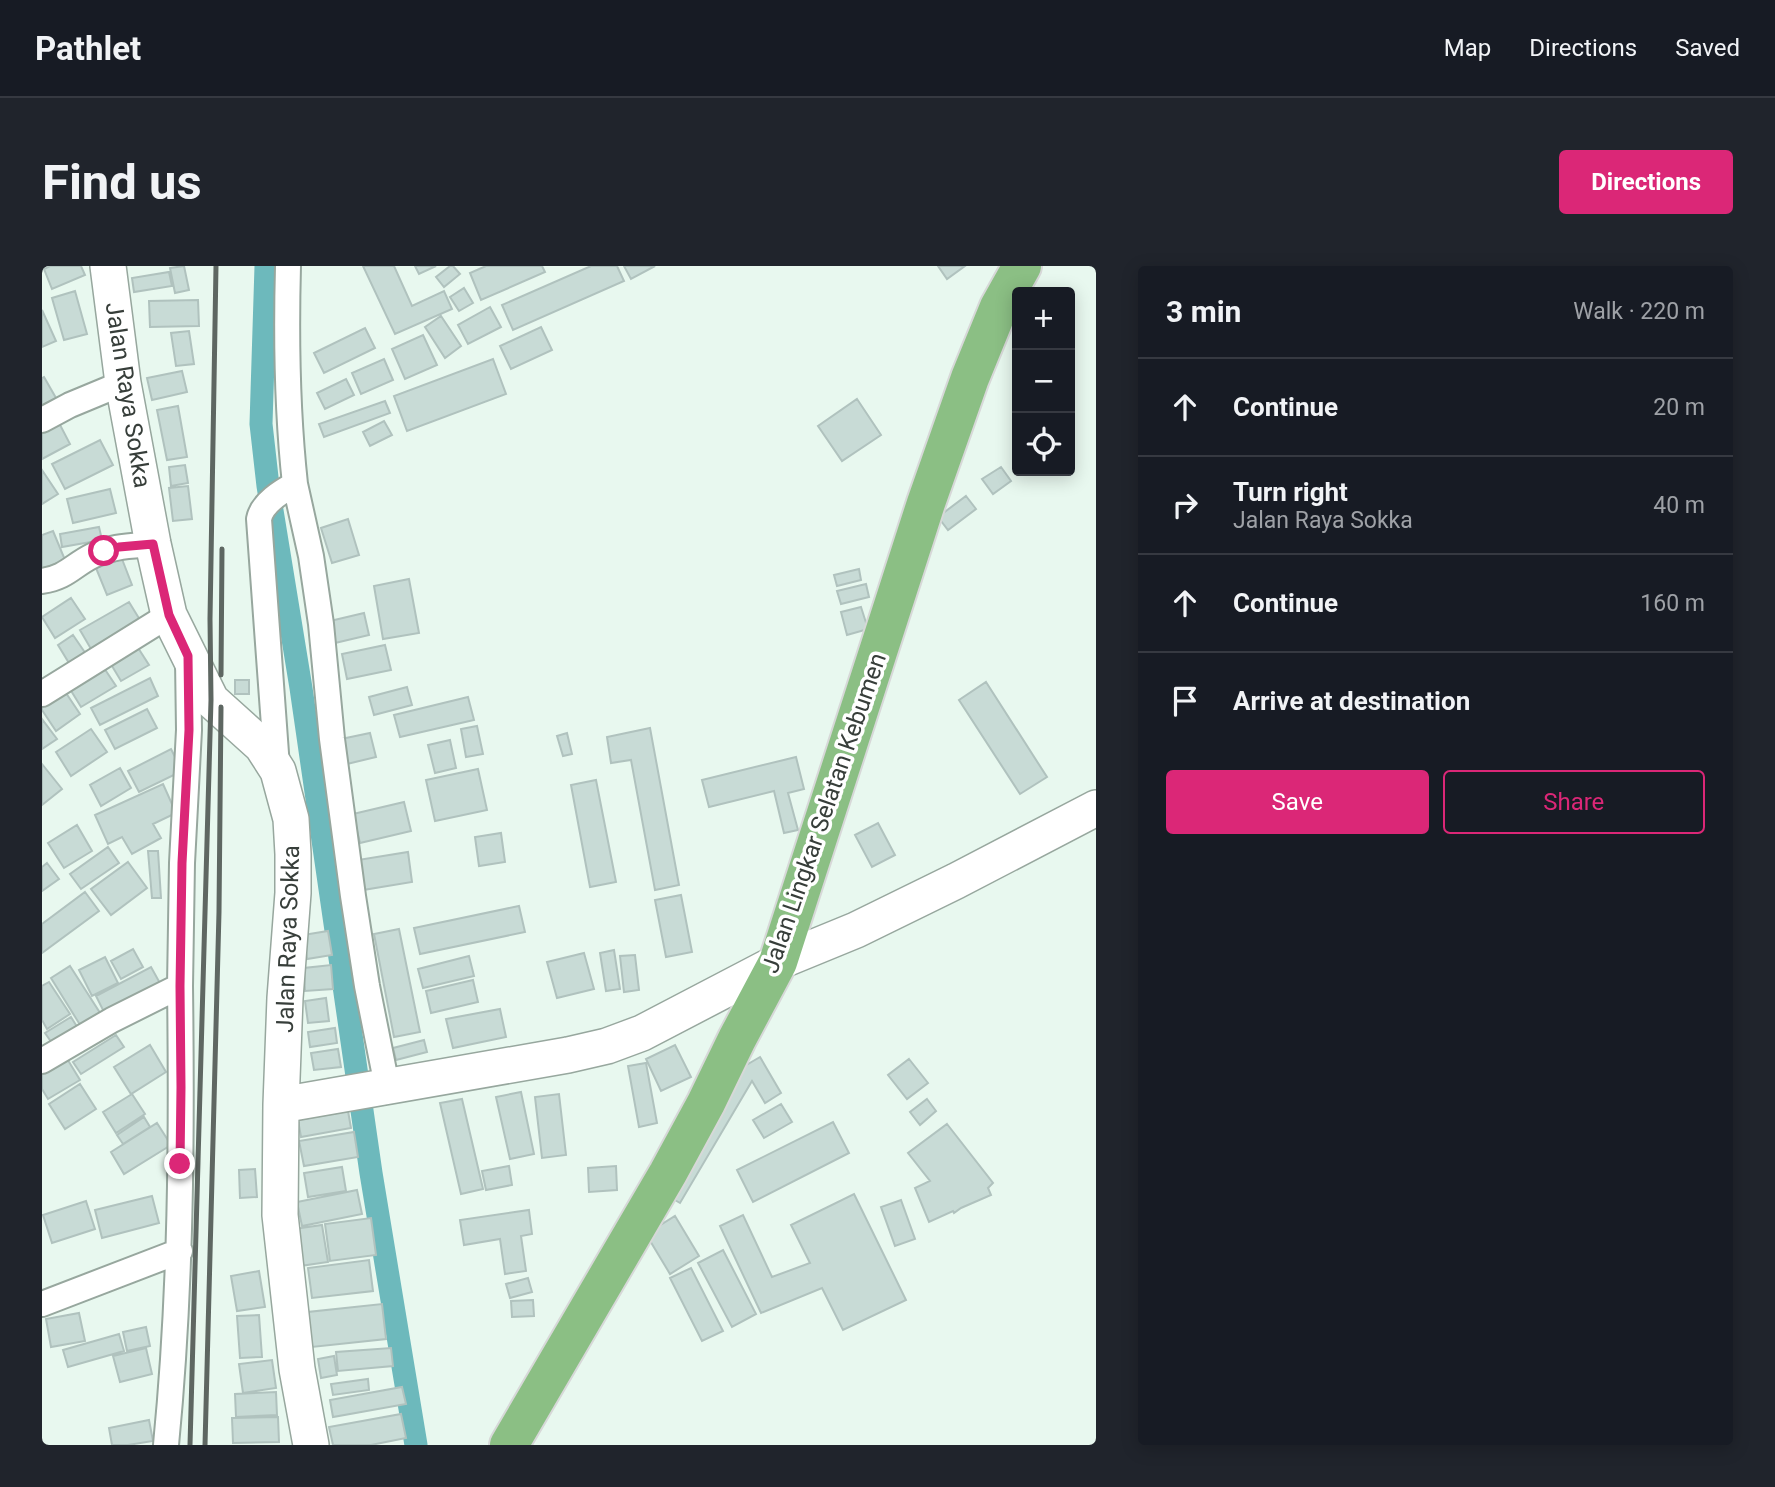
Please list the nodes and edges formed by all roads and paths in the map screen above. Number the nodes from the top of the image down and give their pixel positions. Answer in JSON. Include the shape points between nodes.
{"nodes":[{"id":1,"x":108,"y":266,"type":"edge"},
{"id":2,"x":288,"y":266,"type":"edge"},
{"id":3,"x":1022,"y":266,"type":"edge"},
{"id":4,"x":123,"y":383,"type":"junction"},
{"id":5,"x":42,"y":420,"type":"edge"},
{"id":6,"x":290,"y":487,"type":"junction"},
{"id":7,"x":153,"y":544,"type":"junction"},
{"id":8,"x":42,"y":581,"type":"edge"},
{"id":9,"x":169,"y":615,"type":"junction"},
{"id":10,"x":188,"y":656,"type":"junction"},
{"id":11,"x":42,"y":694,"type":"edge"},
{"id":12,"x":278,"y":771,"type":"junction"},
{"id":13,"x":1096,"y":808,"type":"edge"},
{"id":14,"x":778,"y":962,"type":"junction"},
{"id":15,"x":180,"y":986,"type":"junction"},
{"id":16,"x":42,"y":1061,"type":"edge"},
{"id":17,"x":364,"y":1090,"type":"junction"},
{"id":18,"x":281,"y":1105,"type":"junction"},
{"id":19,"x":180,"y":1251,"type":"junction"},
{"id":20,"x":42,"y":1304,"type":"edge"},
{"id":21,"x":166,"y":1445,"type":"edge"},
{"id":22,"x":311,"y":1445,"type":"edge"},
{"id":23,"x":509,"y":1445,"type":"edge"}],
"edges":[{"from":1,"to":4,"type":"main road","name":"Jalan Raya Sokka"},
{"from":2,"to":6,"type":"street"},
{"from":3,"to":14,"type":"highway","name":"Jalan Lingkar Selatan Kebumen","via":[[999,307],[965,391]]},
{"from":4,"to":5,"type":"street"},
{"from":4,"to":7,"type":"main road","name":"Jalan Raya Sokka"},
{"from":6,"to":12,"type":"street","via":[[264,508],[259,519]]},
{"from":6,"to":17,"type":"street","via":[[311,556],[368,986]]},
{"from":7,"to":8,"type":"street","via":[[104,551],[64,575]]},
{"from":7,"to":9,"type":"main road","name":"Jalan Raya Sokka"},
{"from":9,"to":10,"type":"main road","name":"Jalan Raya Sokka"},
{"from":9,"to":11,"type":"street"},
{"from":10,"to":12,"type":"main road","name":"Jalan Raya Sokka","via":[[211,700],[262,746]]},
{"from":10,"to":15,"type":"street"},
{"from":12,"to":18,"type":"main road","name":"Jalan Raya Sokka","via":[[291,818],[293,853]]},
{"from":13,"to":14,"type":"main road","via":[[856,930]]},
{"from":14,"to":17,"type":"main road","via":[[642,1033],[607,1046]]},
{"from":14,"to":23,"type":"highway","name":"Jalan Lingkar Selatan Kebumen","via":[[668,1173]]},
{"from":15,"to":16,"type":"street"},
{"from":15,"to":19,"type":"street"},
{"from":17,"to":18,"type":"main road"},
{"from":18,"to":22,"type":"main road","name":"Jalan Raya Sokka","via":[[280,1215],[297,1369]]},
{"from":19,"to":20,"type":"street"},
{"from":19,"to":21,"type":"street"}]}
